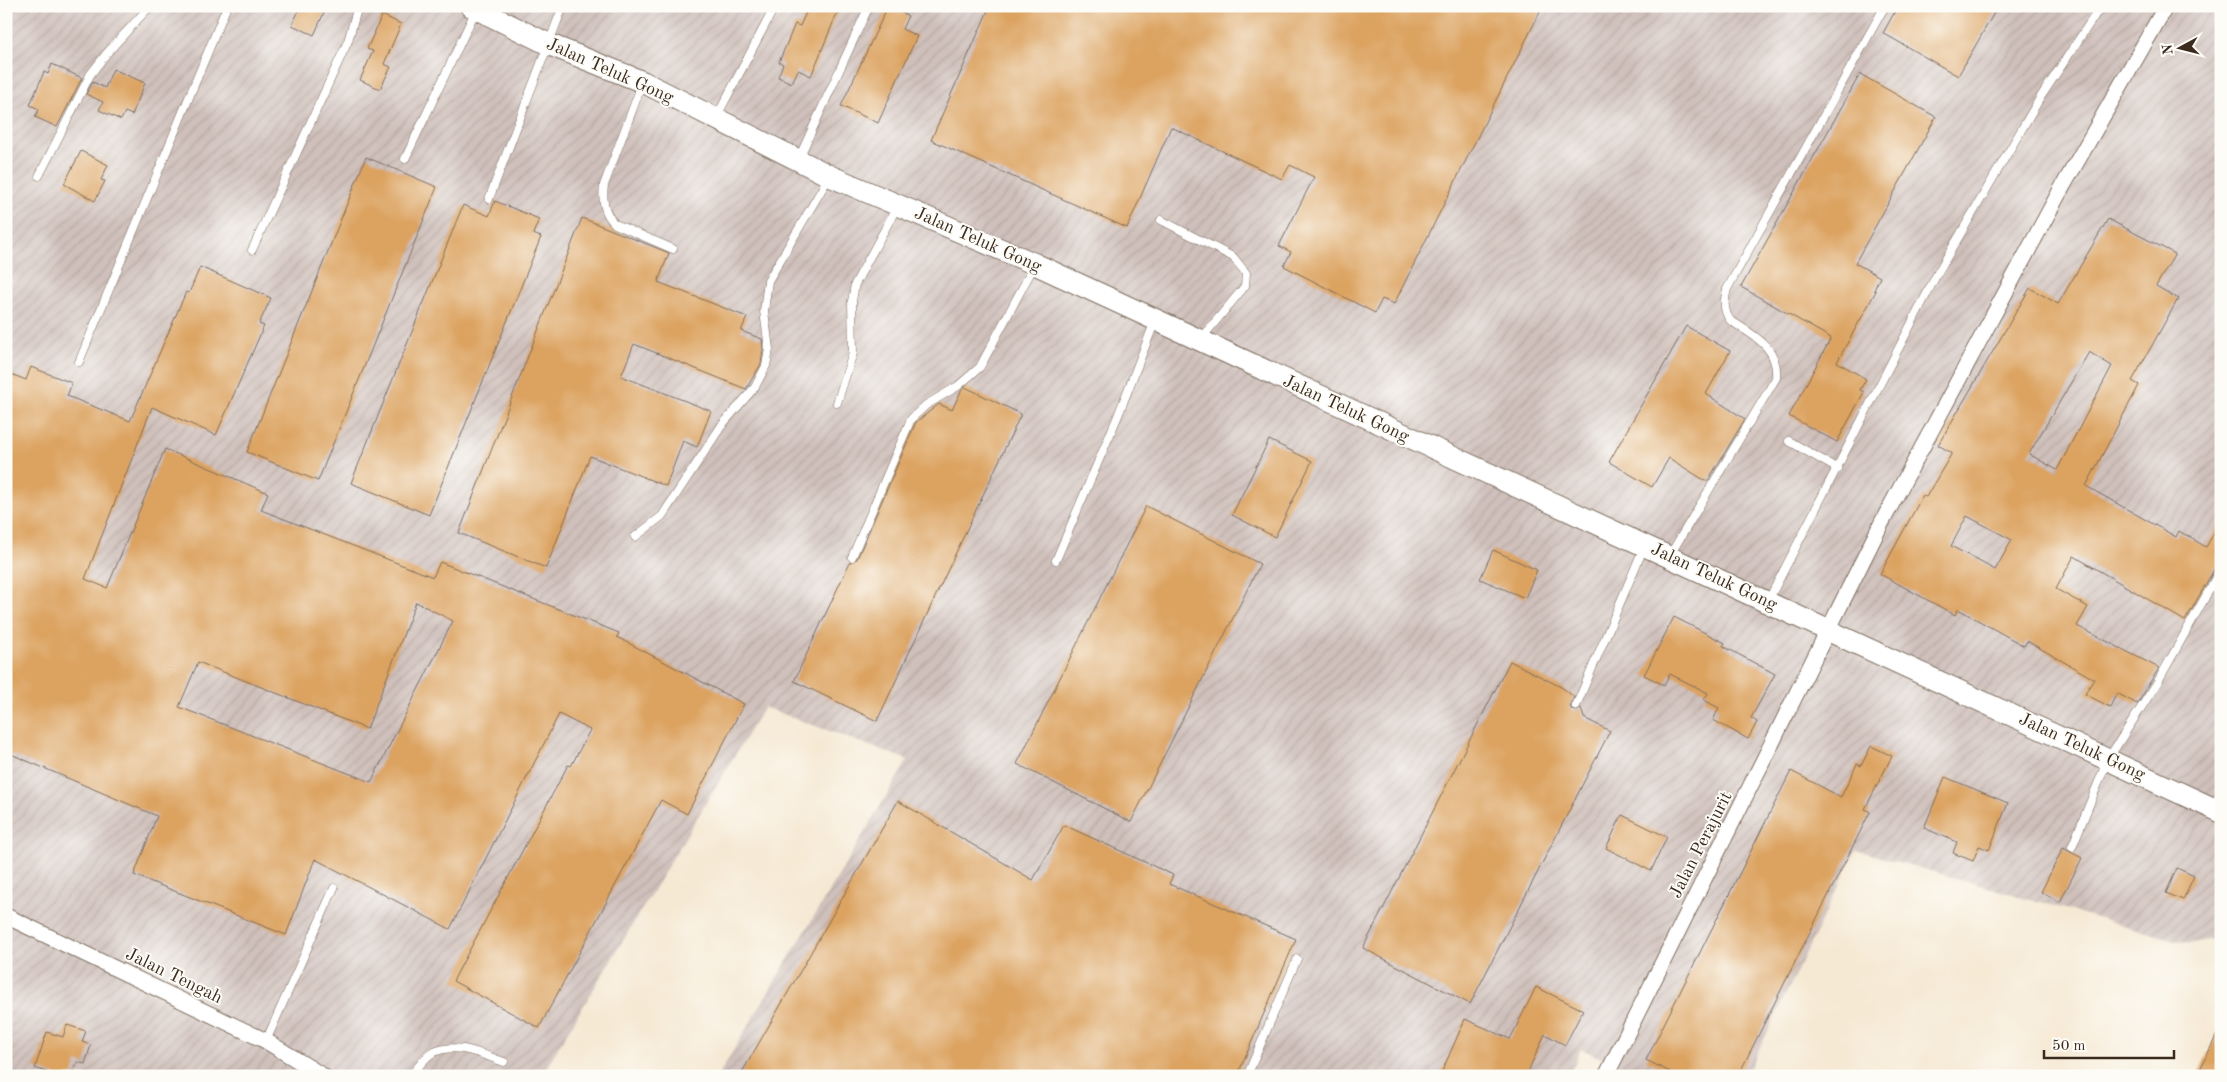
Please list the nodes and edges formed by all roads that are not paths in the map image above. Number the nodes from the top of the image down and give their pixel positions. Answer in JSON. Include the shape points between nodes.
{"nodes":[{"id":1,"x":150,"y":6,"type":"edge"},
{"id":2,"x":227,"y":6,"type":"edge"},
{"id":3,"x":358,"y":6,"type":"edge"},
{"id":4,"x":563,"y":6,"type":"edge"},
{"id":5,"x":775,"y":6,"type":"edge"},
{"id":6,"x":869,"y":6,"type":"edge"},
{"id":7,"x":1885,"y":6,"type":"edge"},
{"id":8,"x":2101,"y":6,"type":"edge"},
{"id":9,"x":2166,"y":6,"type":"edge"},
{"id":10,"x":475,"y":7,"type":"edge"},
{"id":11,"x":548,"y":44,"type":"junction"},
{"id":12,"x":643,"y":82,"type":"junction"},
{"id":13,"x":715,"y":119,"type":"junction"},
{"id":14,"x":405,"y":159,"type":"dead end"},
{"id":15,"x":798,"y":160,"type":"junction"},
{"id":16,"x":39,"y":176,"type":"dead end"},
{"id":17,"x":830,"y":176,"type":"junction"},
{"id":18,"x":489,"y":199,"type":"dead end"},
{"id":19,"x":898,"y":205,"type":"junction"},
{"id":20,"x":1161,"y":220,"type":"dead end"},
{"id":21,"x":673,"y":249,"type":"dead end"},
{"id":22,"x":252,"y":250,"type":"dead end"},
{"id":23,"x":1035,"y":264,"type":"junction"},
{"id":24,"x":1155,"y":321,"type":"junction"},
{"id":25,"x":1200,"y":341,"type":"junction"},
{"id":26,"x":79,"y":362,"type":"dead end"},
{"id":27,"x":837,"y":403,"type":"dead end"},
{"id":28,"x":1789,"y":441,"type":"dead end"},
{"id":29,"x":1838,"y":469,"type":"junction"},
{"id":30,"x":635,"y":537,"type":"dead end"},
{"id":31,"x":1644,"y":545,"type":"junction"},
{"id":32,"x":852,"y":557,"type":"dead end"},
{"id":33,"x":1669,"y":557,"type":"junction"},
{"id":34,"x":1056,"y":560,"type":"dead end"},
{"id":35,"x":2221,"y":569,"type":"edge"},
{"id":36,"x":1768,"y":601,"type":"junction"},
{"id":37,"x":1829,"y":632,"type":"junction"},
{"id":38,"x":1576,"y":706,"type":"dead end"},
{"id":39,"x":2108,"y":759,"type":"junction"},
{"id":40,"x":2218,"y":804,"type":"edge"},
{"id":41,"x":2072,"y":846,"type":"dead end"},
{"id":42,"x":334,"y":888,"type":"dead end"},
{"id":43,"x":6,"y":916,"type":"edge"},
{"id":44,"x":1297,"y":959,"type":"dead end"},
{"id":45,"x":266,"y":1042,"type":"junction"},
{"id":46,"x":504,"y":1062,"type":"dead end"},
{"id":47,"x":323,"y":1076,"type":"edge"},
{"id":48,"x":410,"y":1076,"type":"edge"},
{"id":49,"x":1247,"y":1076,"type":"edge"},
{"id":50,"x":1606,"y":1076,"type":"edge"}],
"edges":[{"from":1,"to":16,"type":"lane","via":[[98,64]]},
{"from":2,"to":26,"type":"lane"},
{"from":3,"to":22,"type":"lane","via":[[348,41]]},
{"from":4,"to":11,"type":"lane"},
{"from":5,"to":13,"type":"lane"},
{"from":6,"to":15,"type":"lane"},
{"from":7,"to":33,"type":"lane","via":[[1727,289],[1724,300],[1726,315],[1769,349],[1776,361],[1776,378]]},
{"from":8,"to":29,"type":"lane","via":[[2040,98],[1937,274]]},
{"from":9,"to":37,"type":"street","name":"Jalan Perajurit","via":[[2059,193],[1942,409]]},
{"from":10,"to":11,"type":"street","name":"Jalan Teluk Gong"},
{"from":10,"to":14,"type":"lane"},
{"from":11,"to":12,"type":"street","name":"Jalan Teluk Gong"},
{"from":11,"to":18,"type":"lane"},
{"from":12,"to":13,"type":"street","name":"Jalan Teluk Gong"},
{"from":12,"to":21,"type":"lane","via":[[602,197],[609,218],[616,224]]},
{"from":13,"to":15,"type":"street","name":"Jalan Teluk Gong"},
{"from":15,"to":17,"type":"street","name":"Jalan Teluk Gong"},
{"from":17,"to":19,"type":"street","name":"Jalan Teluk Gong"},
{"from":17,"to":30,"type":"lane","via":[[768,281],[764,311],[769,349],[766,366],[755,387],[722,425],[662,516]]},
{"from":19,"to":23,"type":"street","name":"Jalan Teluk Gong"},
{"from":19,"to":27,"type":"lane","via":[[855,284],[852,301],[853,353]]},
{"from":20,"to":25,"type":"lane","via":[[1233,257],[1246,273],[1245,286]]},
{"from":23,"to":24,"type":"street","name":"Jalan Teluk Gong"},
{"from":23,"to":32,"type":"lane","via":[[980,367],[911,419]]},
{"from":24,"to":25,"type":"street","name":"Jalan Teluk Gong"},
{"from":24,"to":34,"type":"lane"},
{"from":25,"to":31,"type":"street","name":"Jalan Teluk Gong"},
{"from":28,"to":29,"type":"lane"},
{"from":29,"to":36,"type":"lane"},
{"from":31,"to":33,"type":"street","name":"Jalan Teluk Gong"},
{"from":31,"to":38,"type":"lane"},
{"from":33,"to":36,"type":"street","name":"Jalan Teluk Gong"},
{"from":35,"to":39,"type":"lane"},
{"from":36,"to":37,"type":"street","name":"Jalan Teluk Gong"},
{"from":37,"to":39,"type":"street","name":"Jalan Teluk Gong"},
{"from":37,"to":50,"type":"street","name":"Jalan Perajurit"},
{"from":39,"to":40,"type":"street","name":"Jalan Teluk Gong"},
{"from":39,"to":41,"type":"lane"},
{"from":42,"to":45,"type":"lane"},
{"from":43,"to":45,"type":"street","name":"Jalan Tengah"},
{"from":44,"to":49,"type":"lane"},
{"from":45,"to":47,"type":"street","name":"Jalan Tengah"},
{"from":46,"to":48,"type":"lane","via":[[466,1049],[447,1048],[431,1054]]}]}
